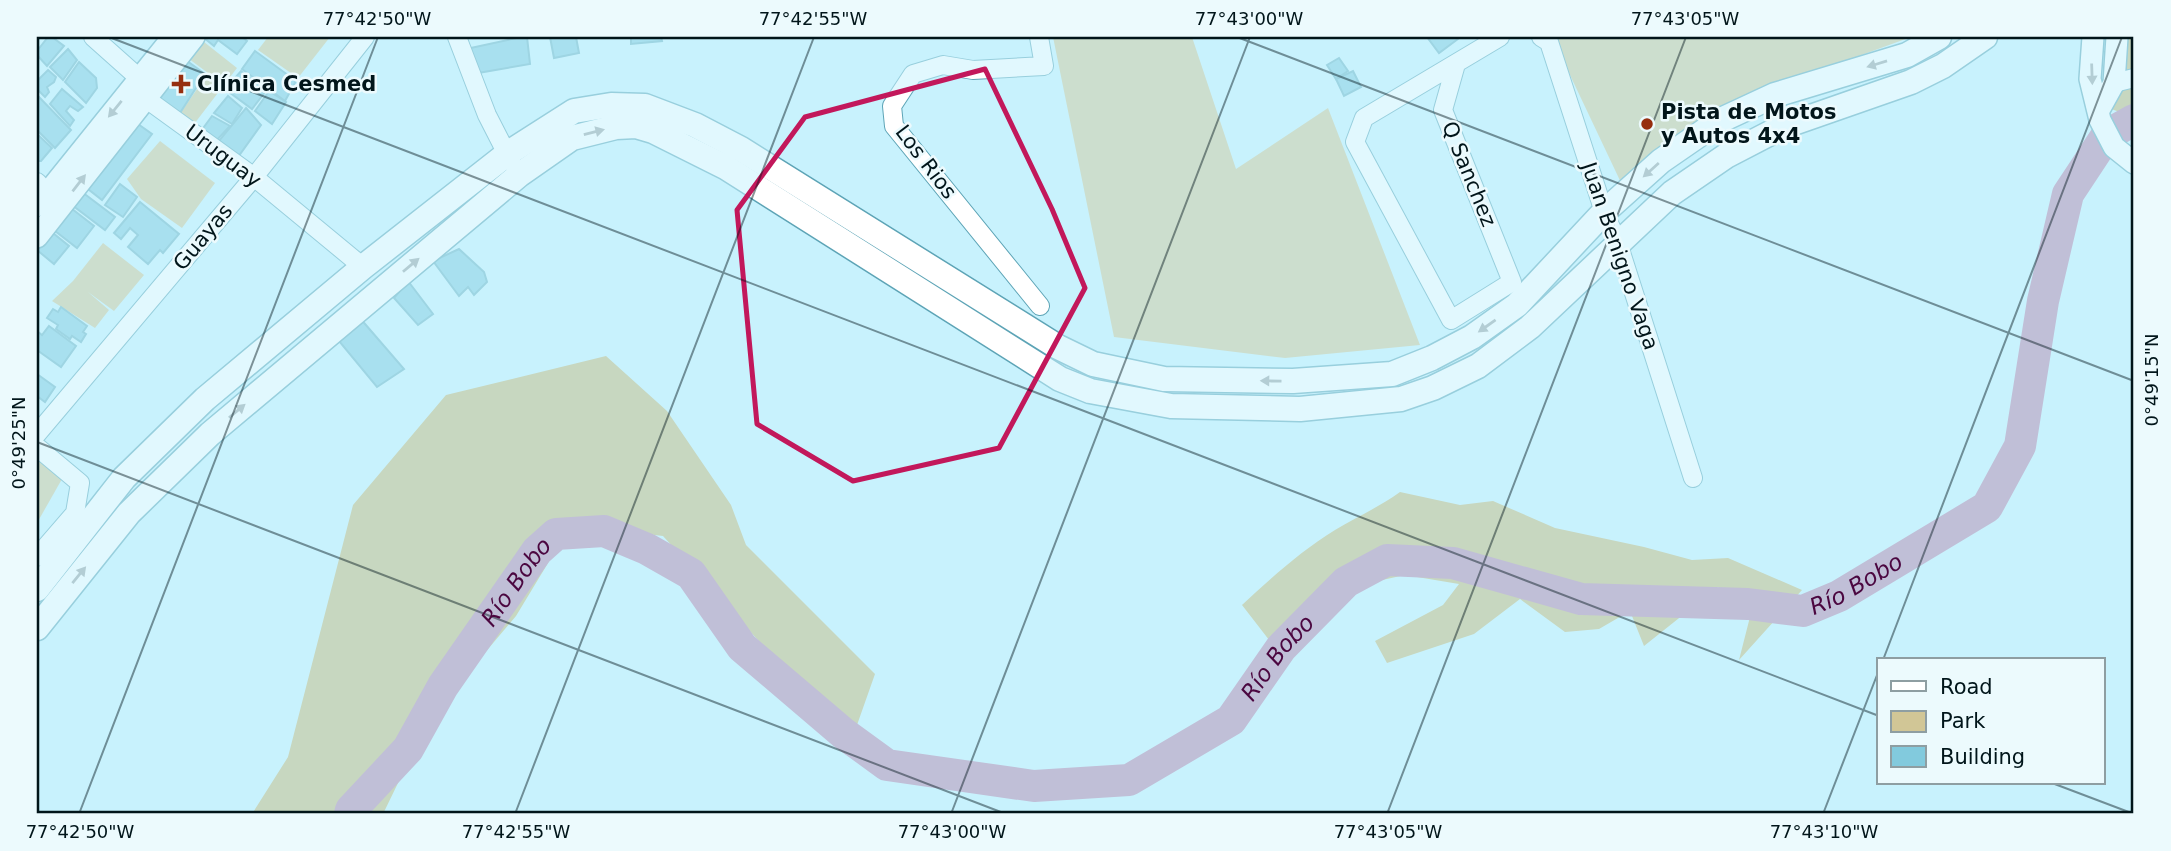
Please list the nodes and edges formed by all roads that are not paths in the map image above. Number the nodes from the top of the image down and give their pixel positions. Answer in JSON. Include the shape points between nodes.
{"nodes":[{"id":1,"x":93,"y":37,"type":"edge"},
{"id":2,"x":173,"y":37,"type":"edge"},
{"id":3,"x":194,"y":37,"type":"edge"},
{"id":4,"x":365,"y":37,"type":"edge"},
{"id":5,"x":457,"y":37,"type":"edge"},
{"id":6,"x":1039,"y":37,"type":"edge"},
{"id":7,"x":1500,"y":37,"type":"edge"},
{"id":8,"x":1541,"y":37,"type":"edge"},
{"id":9,"x":1939,"y":37,"type":"edge"},
{"id":10,"x":1985,"y":37,"type":"edge"},
{"id":11,"x":2093,"y":37,"type":"edge"},
{"id":12,"x":2117,"y":37,"type":"edge"},
{"id":13,"x":1456,"y":64,"type":"junction"},
{"id":14,"x":2124,"y":81,"type":"edge"},
{"id":15,"x":142,"y":88,"type":"junction"},
{"id":16,"x":2101,"y":118,"type":"junction"},
{"id":17,"x":2134,"y":163,"type":"edge"},
{"id":18,"x":513,"y":164,"type":"junction"},
{"id":19,"x":254,"y":177,"type":"junction"},
{"id":20,"x":40,"y":194,"type":"edge"},
{"id":21,"x":1604,"y":212,"type":"junction"},
{"id":22,"x":37,"y":237,"type":"edge"},
{"id":23,"x":1618,"y":243,"type":"junction"},
{"id":24,"x":363,"y":267,"type":"junction"},
{"id":25,"x":1040,"y":306,"type":"dead end"},
{"id":26,"x":37,"y":434,"type":"edge"},
{"id":27,"x":37,"y":447,"type":"edge"},
{"id":28,"x":1693,"y":478,"type":"dead end"},
{"id":29,"x":37,"y":557,"type":"edge"},
{"id":30,"x":37,"y":589,"type":"edge"},
{"id":31,"x":37,"y":628,"type":"edge"}],
"edges":[{"from":1,"to":15,"type":"street","name":"Uruguay"},
{"from":2,"to":15,"type":"street"},
{"from":3,"to":15,"type":"street"},
{"from":4,"to":19,"type":"street","name":"Guayas"},
{"from":5,"to":18,"type":"street","via":[[487,116]]},
{"from":6,"to":25,"type":"street","name":"Los Rios","via":[[1044,66],[973,70],[943,65],[913,74],[892,106],[894,125]]},
{"from":7,"to":13,"type":"street"},
{"from":8,"to":21,"type":"street","name":"Juan Benigno Vaga","via":[[1549,42]]},
{"from":9,"to":21,"type":"main road","one_way":true,"via":[[1907,55],[1774,95],[1719,121],[1661,161]]},
{"from":10,"to":23,"type":"main road","via":[[1910,82],[1782,127],[1726,156],[1672,192]]},
{"from":11,"to":16,"type":"street","one_way":true,"via":[[2090,79]]},
{"from":12,"to":14,"type":"street"},
{"from":13,"to":13,"type":"street","name":"Q Sanchez","via":[[1364,118],[1355,142],[1451,320],[1512,282],[1443,110]]},
{"from":14,"to":16,"type":"street"},
{"from":15,"to":19,"type":"street","name":"Uruguay"},
{"from":15,"to":20,"type":"street","one_way":true},
{"from":22,"to":15,"type":"street","one_way":true},
{"from":16,"to":17,"type":"street","via":[[2114,147]]},
{"from":21,"to":18,"type":"main road","one_way":true,"via":[[1517,305],[1472,337],[1392,374],[1293,381],[1164,379],[1093,364],[1058,347],[741,149],[645,106],[574,111]]},
{"from":18,"to":23,"type":"main road","one_way":true,"via":[[572,138],[616,127],[653,131],[727,168],[1060,379],[1090,391],[1171,406],[1300,409],[1401,399],[1433,388],[1478,366],[1530,327]]},
{"from":18,"to":24,"type":"main road"},
{"from":31,"to":18,"type":"main road","one_way":true,"via":[[129,513],[210,434]]},
{"from":19,"to":24,"type":"street","name":"Uruguay"},
{"from":19,"to":26,"type":"street","name":"Guayas"},
{"from":21,"to":23,"type":"street","name":"Juan Benigno Vaga"},
{"from":23,"to":28,"type":"street","name":"Juan Benigno Vaga"},
{"from":24,"to":30,"type":"main road","via":[[205,399],[124,478]]},
{"from":27,"to":29,"type":"street","via":[[80,483],[75,513]]}]}
